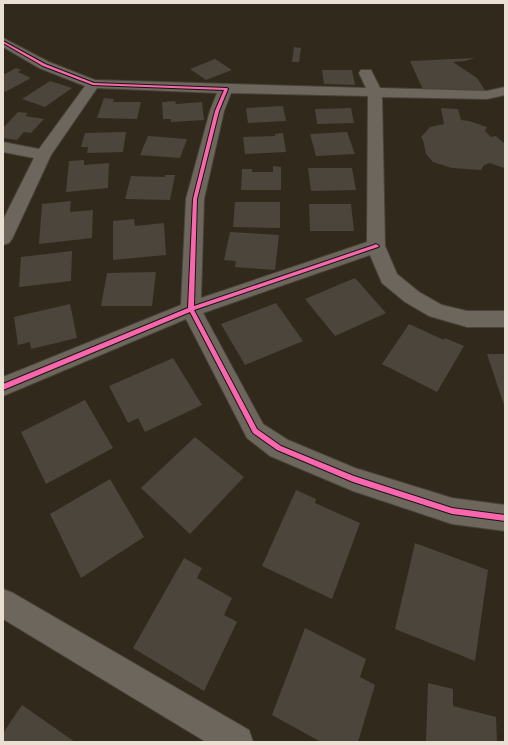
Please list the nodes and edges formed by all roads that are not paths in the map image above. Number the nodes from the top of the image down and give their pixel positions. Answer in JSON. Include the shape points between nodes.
{"nodes":[{"id":1,"x":3,"y":42,"type":"edge"},
{"id":2,"x":366,"y":73,"type":"dead end"},
{"id":3,"x":93,"y":84,"type":"junction"},
{"id":4,"x":226,"y":90,"type":"junction"},
{"id":5,"x":505,"y":92,"type":"edge"},
{"id":6,"x":375,"y":93,"type":"junction"},
{"id":7,"x":3,"y":147,"type":"edge"},
{"id":8,"x":43,"y":155,"type":"junction"},
{"id":9,"x":3,"y":239,"type":"edge"},
{"id":10,"x":376,"y":246,"type":"junction"},
{"id":11,"x":191,"y":309,"type":"junction"},
{"id":12,"x":505,"y":319,"type":"edge"},
{"id":13,"x":3,"y":387,"type":"edge"},
{"id":14,"x":505,"y":518,"type":"edge"},
{"id":15,"x":3,"y":603,"type":"edge"},
{"id":16,"x":237,"y":742,"type":"edge"}],
"edges":[{"from":1,"to":3,"type":"street","via":[[44,65]]},
{"from":2,"to":6,"type":"street"},
{"from":3,"to":4,"type":"street"},
{"from":3,"to":8,"type":"street"},
{"from":4,"to":6,"type":"street"},
{"from":4,"to":11,"type":"street","via":[[217,111],[195,199]]},
{"from":5,"to":6,"type":"street","via":[[487,95]]},
{"from":6,"to":10,"type":"street"},
{"from":7,"to":8,"type":"street"},
{"from":8,"to":9,"type":"street"},
{"from":10,"to":11,"type":"street"},
{"from":10,"to":12,"type":"street","via":[[390,278],[412,297],[436,311],[467,319]]},
{"from":11,"to":13,"type":"street"},
{"from":11,"to":14,"type":"street","via":[[255,431],[279,448],[353,479],[452,511]]},
{"from":15,"to":16,"type":"street"}]}
